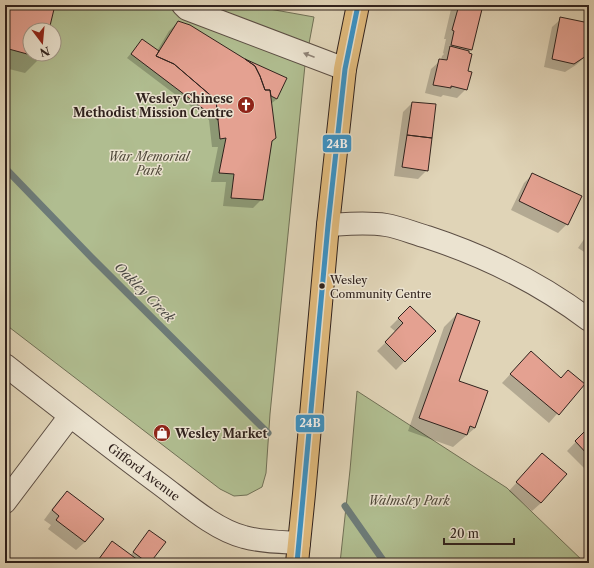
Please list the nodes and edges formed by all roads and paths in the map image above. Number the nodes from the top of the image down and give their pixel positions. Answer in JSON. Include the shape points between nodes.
{"nodes":[{"id":1,"x":183,"y":5,"type":"edge"},
{"id":2,"x":358,"y":5,"type":"edge"},
{"id":3,"x":345,"y":69,"type":"junction"},
{"id":4,"x":328,"y":225,"type":"junction"},
{"id":5,"x":589,"y":320,"type":"edge"},
{"id":6,"x":5,"y":365,"type":"edge"},
{"id":7,"x":70,"y":416,"type":"junction"},
{"id":8,"x":5,"y":502,"type":"edge"},
{"id":9,"x":298,"y":553,"type":"edge"}],
"edges":[{"from":3,"to":1,"type":"street","one_way":true,"via":[[187,9]]},
{"from":2,"to":3,"type":"main road"},
{"from":3,"to":4,"type":"main road"},
{"from":4,"to":5,"type":"street","via":[[387,225],[456,246],[532,282]]},
{"from":4,"to":9,"type":"main road"},
{"from":6,"to":7,"type":"street","name":"Gifford Avenue"},
{"from":7,"to":8,"type":"street"},
{"from":7,"to":9,"type":"street","name":"Gifford Avenue","via":[[199,514],[222,528],[244,537],[274,542]]}]}
